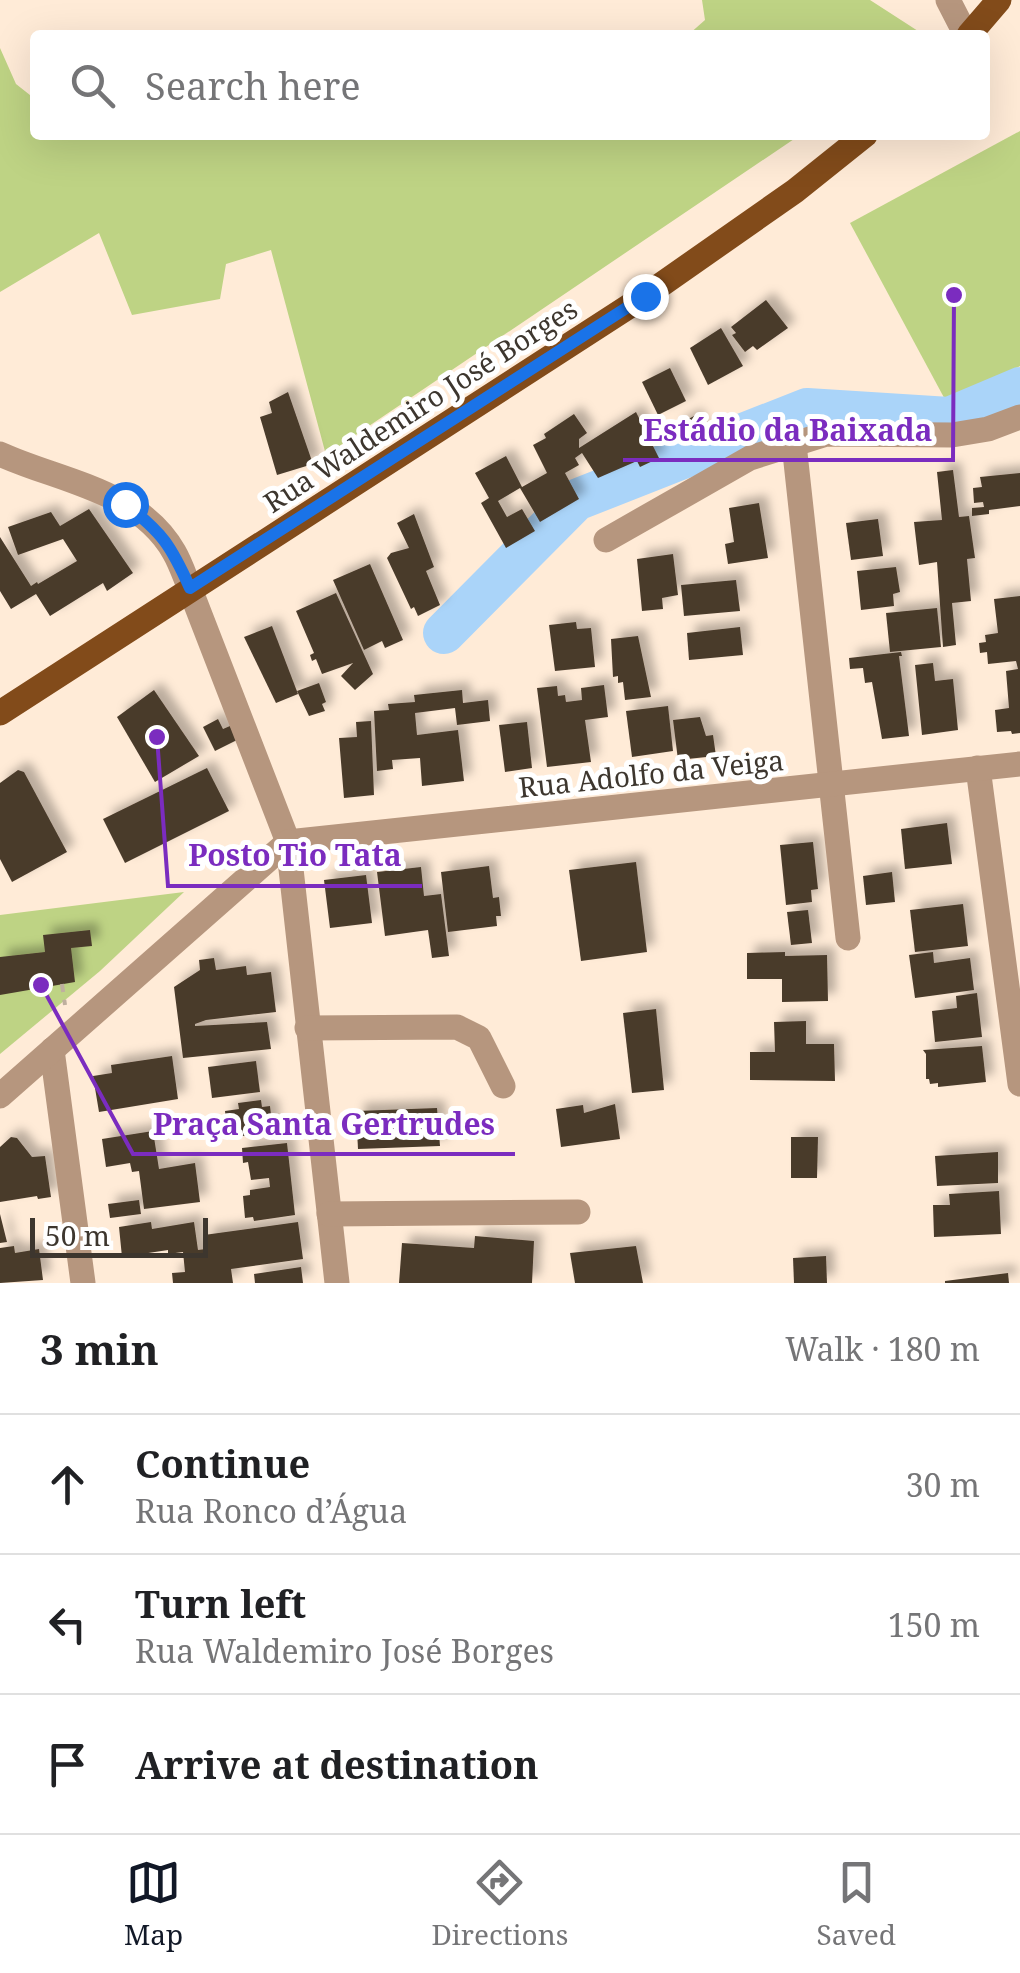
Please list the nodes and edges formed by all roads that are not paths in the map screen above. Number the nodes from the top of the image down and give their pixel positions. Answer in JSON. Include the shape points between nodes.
{"nodes":[{"id":1,"x":948,"y":0,"type":"edge"},
{"id":2,"x":999,"y":0,"type":"edge"},
{"id":3,"x":964,"y":30,"type":"edge"},
{"id":4,"x":972,"y":30,"type":"edge"},
{"id":5,"x":859,"y":140,"type":"edge"},
{"id":6,"x":1020,"y":416,"type":"edge"},
{"id":7,"x":794,"y":444,"type":"junction"},
{"id":8,"x":0,"y":454,"type":"edge"},
{"id":9,"x":606,"y":540,"type":"dead end"},
{"id":10,"x":190,"y":588,"type":"junction"},
{"id":11,"x":0,"y":713,"type":"edge"},
{"id":12,"x":1020,"y":764,"type":"edge"},
{"id":13,"x":978,"y":768,"type":"junction"},
{"id":14,"x":831,"y":784,"type":"junction"},
{"id":15,"x":288,"y":842,"type":"junction"},
{"id":16,"x":848,"y":938,"type":"dead end"},
{"id":17,"x":1016,"y":1025,"type":"edge"},
{"id":18,"x":308,"y":1028,"type":"junction"},
{"id":19,"x":52,"y":1050,"type":"junction"},
{"id":20,"x":1020,"y":1084,"type":"edge"},
{"id":21,"x":503,"y":1086,"type":"dead end"},
{"id":22,"x":0,"y":1096,"type":"edge"},
{"id":23,"x":578,"y":1212,"type":"dead end"},
{"id":24,"x":329,"y":1214,"type":"junction"},
{"id":25,"x":83,"y":1283,"type":"edge"},
{"id":26,"x":338,"y":1283,"type":"edge"}],
"edges":[{"from":1,"to":3,"type":"street"},
{"from":2,"to":4,"type":"main road"},
{"from":5,"to":10,"type":"main road","name":"Rua Waldemiro José Borges","via":[[645,296]]},
{"from":6,"to":7,"type":"street","via":[[952,435],[826,434]]},
{"from":7,"to":9,"type":"street","via":[[750,458]]},
{"from":7,"to":14,"type":"street"},
{"from":8,"to":10,"type":"street","via":[[125,504],[157,529]]},
{"from":10,"to":11,"type":"main road","name":"Rua Waldemiro José Borges"},
{"from":10,"to":15,"type":"street"},
{"from":12,"to":13,"type":"street","name":"Rua Adolfo da Veiga"},
{"from":13,"to":14,"type":"street","name":"Rua Adolfo da Veiga"},
{"from":13,"to":17,"type":"street"},
{"from":14,"to":15,"type":"street","name":"Rua Adolfo da Veiga"},
{"from":14,"to":16,"type":"street"},
{"from":15,"to":18,"type":"street"},
{"from":15,"to":19,"type":"street"},
{"from":17,"to":20,"type":"street"},
{"from":18,"to":21,"type":"street","via":[[456,1027],[479,1038]]},
{"from":18,"to":24,"type":"street"},
{"from":19,"to":22,"type":"street"},
{"from":19,"to":25,"type":"street"},
{"from":23,"to":24,"type":"street"},
{"from":24,"to":26,"type":"street"}]}
